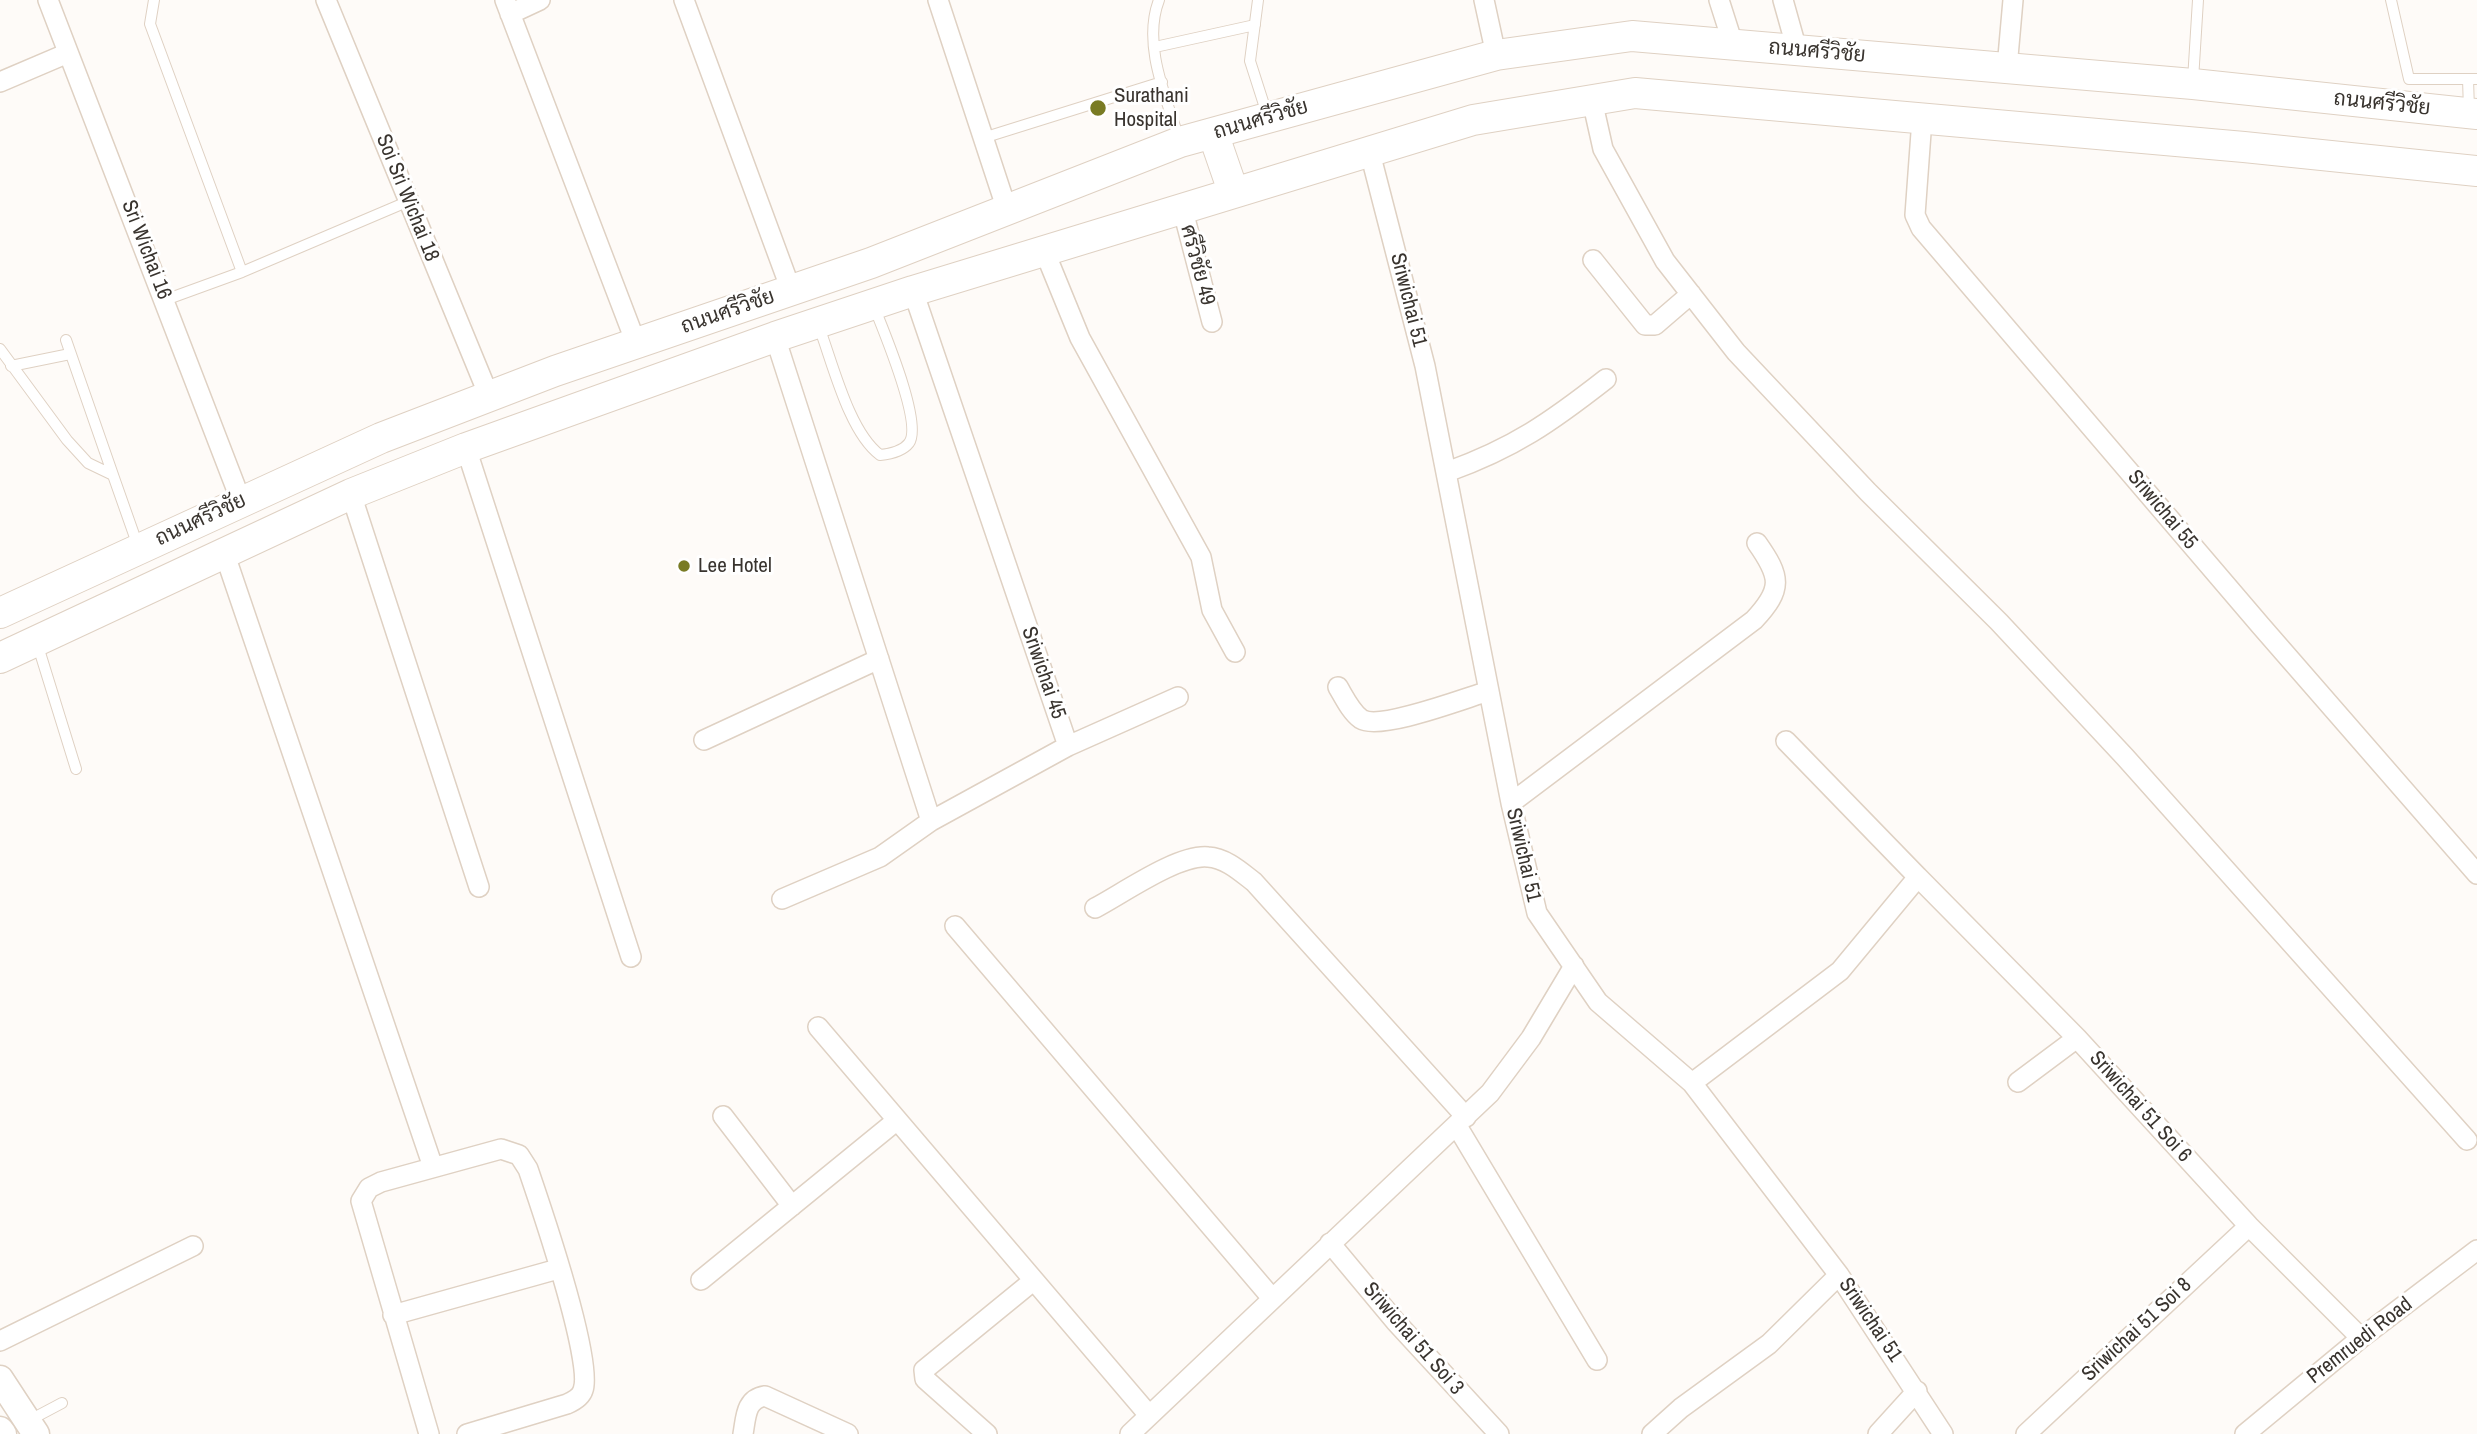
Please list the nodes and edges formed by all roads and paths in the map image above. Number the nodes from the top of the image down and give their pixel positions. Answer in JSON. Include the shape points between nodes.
{"nodes":[{"id":1,"x":48,"y":0,"type":"edge"},
{"id":2,"x":154,"y":0,"type":"edge"},
{"id":3,"x":326,"y":0,"type":"edge"},
{"id":4,"x":540,"y":0,"type":"edge"},
{"id":5,"x":684,"y":0,"type":"edge"},
{"id":6,"x":938,"y":0,"type":"edge"},
{"id":7,"x":1159,"y":0,"type":"edge"},
{"id":8,"x":1258,"y":0,"type":"edge"},
{"id":9,"x":1484,"y":0,"type":"edge"},
{"id":10,"x":1719,"y":0,"type":"edge"},
{"id":11,"x":1783,"y":0,"type":"edge"},
{"id":12,"x":2013,"y":0,"type":"edge"},
{"id":13,"x":2198,"y":0,"type":"edge"},
{"id":14,"x":2391,"y":0,"type":"edge"},
{"id":15,"x":508,"y":7,"type":"edge"},
{"id":16,"x":1255,"y":25,"type":"junction"},
{"id":17,"x":1733,"y":44,"type":"junction"},
{"id":18,"x":1155,"y":47,"type":"junction"},
{"id":19,"x":1797,"y":50,"type":"junction"},
{"id":20,"x":68,"y":53,"type":"junction"},
{"id":21,"x":1496,"y":55,"type":"junction"},
{"id":22,"x":2007,"y":68,"type":"junction"},
{"id":23,"x":2473,"y":79,"type":"edge"},
{"id":24,"x":0,"y":82,"type":"edge"},
{"id":25,"x":1162,"y":82,"type":"junction"},
{"id":26,"x":2193,"y":84,"type":"junction"},
{"id":27,"x":1592,"y":100,"type":"junction"},
{"id":28,"x":2473,"y":113,"type":"edge"},
{"id":29,"x":1268,"y":117,"type":"junction"},
{"id":30,"x":1922,"y":119,"type":"junction"},
{"id":31,"x":1213,"y":133,"type":"junction"},
{"id":32,"x":983,"y":138,"type":"junction"},
{"id":33,"x":1180,"y":142,"type":"junction"},
{"id":34,"x":1369,"y":149,"type":"junction"},
{"id":35,"x":2477,"y":171,"type":"edge"},
{"id":36,"x":1233,"y":191,"type":"junction"},
{"id":37,"x":409,"y":201,"type":"junction"},
{"id":38,"x":1182,"y":207,"type":"junction"},
{"id":39,"x":1007,"y":210,"type":"junction"},
{"id":40,"x":1044,"y":250,"type":"junction"},
{"id":41,"x":1594,"y":260,"type":"dead end"},
{"id":42,"x":242,"y":272,"type":"junction"},
{"id":43,"x":791,"y":290,"type":"junction"},
{"id":44,"x":913,"y":291,"type":"junction"},
{"id":45,"x":1691,"y":294,"type":"junction"},
{"id":46,"x":165,"y":300,"type":"junction"},
{"id":47,"x":874,"y":305,"type":"junction"},
{"id":48,"x":1212,"y":322,"type":"dead end"},
{"id":49,"x":817,"y":323,"type":"junction"},
{"id":50,"x":775,"y":337,"type":"junction"},
{"id":51,"x":66,"y":340,"type":"dead end"},
{"id":52,"x":636,"y":343,"type":"junction"},
{"id":53,"x":0,"y":349,"type":"edge"},
{"id":54,"x":70,"y":354,"type":"junction"},
{"id":55,"x":11,"y":366,"type":"junction"},
{"id":56,"x":1606,"y":379,"type":"dead end"},
{"id":57,"x":489,"y":397,"type":"junction"},
{"id":58,"x":466,"y":448,"type":"junction"},
{"id":59,"x":1447,"y":472,"type":"junction"},
{"id":60,"x":114,"y":475,"type":"junction"},
{"id":61,"x":351,"y":494,"type":"junction"},
{"id":62,"x":241,"y":501,"type":"junction"},
{"id":63,"x":1757,"y":543,"type":"dead end"},
{"id":64,"x":139,"y":548,"type":"junction"},
{"id":65,"x":225,"y":552,"type":"junction"},
{"id":66,"x":0,"y":613,"type":"edge"},
{"id":67,"x":36,"y":641,"type":"junction"},
{"id":68,"x":1235,"y":652,"type":"dead end"},
{"id":69,"x":0,"y":658,"type":"edge"},
{"id":70,"x":879,"y":659,"type":"junction"},
{"id":71,"x":1338,"y":687,"type":"dead end"},
{"id":72,"x":1489,"y":691,"type":"junction"},
{"id":73,"x":1178,"y":697,"type":"dead end"},
{"id":74,"x":704,"y":740,"type":"dead end"},
{"id":75,"x":1786,"y":741,"type":"dead end"},
{"id":76,"x":1068,"y":746,"type":"junction"},
{"id":77,"x":76,"y":769,"type":"dead end"},
{"id":78,"x":1511,"y":803,"type":"junction"},
{"id":79,"x":931,"y":821,"type":"junction"},
{"id":80,"x":2477,"y":873,"type":"edge"},
{"id":81,"x":1919,"y":877,"type":"junction"},
{"id":82,"x":478,"y":887,"type":"dead end"},
{"id":83,"x":782,"y":899,"type":"dead end"},
{"id":84,"x":1095,"y":908,"type":"dead end"},
{"id":85,"x":955,"y":926,"type":"dead end"},
{"id":86,"x":631,"y":957,"type":"dead end"},
{"id":87,"x":1574,"y":965,"type":"junction"},
{"id":88,"x":818,"y":1027,"type":"dead end"},
{"id":89,"x":2077,"y":1038,"type":"junction"},
{"id":90,"x":2018,"y":1082,"type":"dead end"},
{"id":91,"x":1692,"y":1083,"type":"junction"},
{"id":92,"x":723,"y":1116,"type":"dead end"},
{"id":93,"x":896,"y":1121,"type":"junction"},
{"id":94,"x":1462,"y":1121,"type":"junction"},
{"id":95,"x":2467,"y":1140,"type":"dead end"},
{"id":96,"x":433,"y":1167,"type":"junction"},
{"id":97,"x":792,"y":1206,"type":"junction"},
{"id":98,"x":2249,"y":1226,"type":"junction"},
{"id":99,"x":1330,"y":1243,"type":"junction"},
{"id":100,"x":193,"y":1246,"type":"dead end"},
{"id":101,"x":2477,"y":1250,"type":"edge"},
{"id":102,"x":558,"y":1269,"type":"junction"},
{"id":103,"x":1839,"y":1275,"type":"junction"},
{"id":104,"x":701,"y":1280,"type":"dead end"},
{"id":105,"x":1033,"y":1281,"type":"junction"},
{"id":106,"x":1271,"y":1297,"type":"junction"},
{"id":107,"x":393,"y":1315,"type":"junction"},
{"id":108,"x":2361,"y":1338,"type":"junction"},
{"id":109,"x":0,"y":1341,"type":"edge"},
{"id":110,"x":1597,"y":1360,"type":"dead end"},
{"id":111,"x":0,"y":1379,"type":"edge"},
{"id":112,"x":1917,"y":1391,"type":"junction"},
{"id":113,"x":62,"y":1403,"type":"dead end"},
{"id":114,"x":1148,"y":1415,"type":"junction"},
{"id":115,"x":532,"y":1424,"type":"edge"},
{"id":116,"x":32,"y":1428,"type":"edge"},
{"id":117,"x":429,"y":1434,"type":"edge"},
{"id":118,"x":467,"y":1434,"type":"edge"},
{"id":119,"x":743,"y":1434,"type":"edge"},
{"id":120,"x":848,"y":1434,"type":"edge"},
{"id":121,"x":987,"y":1434,"type":"edge"},
{"id":122,"x":1130,"y":1434,"type":"edge"},
{"id":123,"x":1499,"y":1434,"type":"edge"},
{"id":124,"x":1652,"y":1434,"type":"edge"},
{"id":125,"x":1878,"y":1434,"type":"edge"},
{"id":126,"x":1943,"y":1434,"type":"edge"},
{"id":127,"x":2026,"y":1434,"type":"edge"},
{"id":128,"x":2245,"y":1434,"type":"edge"}],
"edges":[{"from":1,"to":20,"type":"street","name":"Sri Wichai 16"},
{"from":2,"to":42,"type":"lane","via":[[150,24]]},
{"from":3,"to":37,"type":"street","name":"Soi Sri Wichai 18"},
{"from":4,"to":15,"type":"street"},
{"from":5,"to":43,"type":"street"},
{"from":6,"to":32,"type":"street"},
{"from":7,"to":18,"type":"lane"},
{"from":8,"to":16,"type":"lane"},
{"from":9,"to":21,"type":"street"},
{"from":10,"to":17,"type":"street"},
{"from":11,"to":19,"type":"street"},
{"from":12,"to":22,"type":"street"},
{"from":13,"to":26,"type":"lane"},
{"from":14,"to":23,"type":"lane","via":[[2409,79]]},
{"from":15,"to":52,"type":"street"},
{"from":16,"to":18,"type":"lane"},
{"from":16,"to":29,"type":"lane","via":[[1250,61]]},
{"from":17,"to":19,"type":"main road","name":"ถนนศรีวิชัย"},
{"from":17,"to":21,"type":"main road","name":"ถนนศรีวิชัย","via":[[1632,36]]},
{"from":18,"to":25,"type":"lane"},
{"from":19,"to":22,"type":"main road","name":"ถนนศรีวิชัย"},
{"from":20,"to":24,"type":"street"},
{"from":20,"to":46,"type":"street","name":"Sri Wichai 16"},
{"from":21,"to":29,"type":"main road","name":"ถนนศรีวิชัย"},
{"from":22,"to":26,"type":"main road","name":"ถนนศรีวิชัย"},
{"from":23,"to":28,"type":"lane"},
{"from":25,"to":32,"type":"lane"},
{"from":25,"to":33,"type":"lane"},
{"from":26,"to":28,"type":"main road","name":"ถนนศรีวิชัย"},
{"from":27,"to":30,"type":"main road","name":"ถนนศรีวิชัย","via":[[1635,93]]},
{"from":27,"to":34,"type":"main road","name":"ถนนศรีวิชัย","via":[[1473,120]]},
{"from":27,"to":45,"type":"street","via":[[1603,149],[1665,261]]},
{"from":29,"to":31,"type":"main road","name":"ถนนศรีวิชัย"},
{"from":30,"to":35,"type":"main road","name":"ถนนศรีวิชัย"},
{"from":30,"to":80,"type":"street","name":"Sriwichai 55","via":[[1915,215],[1921,228]]},
{"from":31,"to":33,"type":"main road","name":"ถนนศรีวิชัย"},
{"from":31,"to":36,"type":"main road"},
{"from":32,"to":39,"type":"street"},
{"from":33,"to":39,"type":"main road","name":"ถนนศรีวิชัย"},
{"from":34,"to":36,"type":"main road","name":"ถนนศรีวิชัย"},
{"from":34,"to":59,"type":"street","name":"Sriwichai 51"},
{"from":36,"to":38,"type":"main road","name":"ถนนศรีวิชัย"},
{"from":37,"to":42,"type":"lane"},
{"from":37,"to":57,"type":"street","name":"Soi Sri Wichai 18"},
{"from":38,"to":40,"type":"main road","name":"ถนนศรีวิชัย"},
{"from":38,"to":48,"type":"street","name":"ศรีวิชัย 49"},
{"from":39,"to":43,"type":"main road","name":"ถนนศรีวิชัย"},
{"from":40,"to":44,"type":"main road","name":"ถนนศรีวิชัย"},
{"from":40,"to":68,"type":"street","via":[[1080,338],[1201,557],[1212,610]]},
{"from":41,"to":45,"type":"street","via":[[1645,325],[1655,325]]},
{"from":42,"to":46,"type":"lane"},
{"from":43,"to":52,"type":"main road","name":"ถนนศรีวิชัย"},
{"from":44,"to":47,"type":"main road","name":"ถนนศรีวิชัย"},
{"from":44,"to":76,"type":"street","name":"Sriwichai 45"},
{"from":45,"to":95,"type":"street","via":[[1736,352],[2125,757]]},
{"from":46,"to":62,"type":"street","name":"Sri Wichai 16"},
{"from":47,"to":49,"type":"main road","name":"ถนนศรีวิชัย"},
{"from":47,"to":49,"type":"lane","via":[[911,416],[912,436],[908,445],[895,453],[880,455],[869,447],[855,424]]},
{"from":49,"to":50,"type":"main road","name":"ถนนศรีวิชัย"},
{"from":50,"to":58,"type":"main road","name":"ถนนศรีวิชัย"},
{"from":50,"to":70,"type":"street"},
{"from":51,"to":54,"type":"lane"},
{"from":52,"to":57,"type":"main road","name":"ถนนศรีวิชัย"},
{"from":53,"to":55,"type":"lane"},
{"from":54,"to":55,"type":"lane"},
{"from":54,"to":60,"type":"lane"},
{"from":55,"to":60,"type":"lane","via":[[88,463]]},
{"from":56,"to":59,"type":"street","via":[[1517,443]]},
{"from":57,"to":62,"type":"main road","name":"ถนนศรีวิชัย","via":[[381,438]]},
{"from":58,"to":61,"type":"main road","name":"ถนนศรีวิชัย"},
{"from":58,"to":86,"type":"street"},
{"from":59,"to":72,"type":"street","name":"Sriwichai 51"},
{"from":60,"to":64,"type":"lane"},
{"from":61,"to":65,"type":"main road","name":"ถนนศรีวิชัย"},
{"from":61,"to":82,"type":"street"},
{"from":62,"to":64,"type":"main road","name":"ถนนศรีวิชัย"},
{"from":63,"to":78,"type":"street","via":[[1778,583],[1772,600],[1754,620]]},
{"from":64,"to":66,"type":"main road","name":"ถนนศรีวิชัย"},
{"from":65,"to":67,"type":"main road","name":"ถนนศรีวิชัย"},
{"from":65,"to":96,"type":"street"},
{"from":67,"to":69,"type":"main road","name":"ถนนศรีวิชัย"},
{"from":67,"to":77,"type":"lane"},
{"from":70,"to":74,"type":"street"},
{"from":70,"to":79,"type":"street"},
{"from":71,"to":72,"type":"street","via":[[1359,718],[1370,723]]},
{"from":72,"to":78,"type":"street","name":"Sriwichai 51"},
{"from":73,"to":76,"type":"street"},
{"from":75,"to":81,"type":"street","name":"Sriwichai 51 Soi 6"},
{"from":76,"to":79,"type":"street","name":"Sriwichai 45"},
{"from":78,"to":87,"type":"street","name":"Sriwichai 51","via":[[1536,913]]},
{"from":79,"to":83,"type":"street","name":"Sriwichai 45","via":[[880,857]]},
{"from":81,"to":89,"type":"street","name":"Sriwichai 51 Soi 6"},
{"from":81,"to":91,"type":"street","via":[[1839,971]]},
{"from":84,"to":94,"type":"street","via":[[1186,860],[1208,857],[1229,863],[1255,882]]},
{"from":85,"to":106,"type":"street"},
{"from":87,"to":91,"type":"street","name":"Sriwichai 51","via":[[1598,1002]]},
{"from":87,"to":94,"type":"street","via":[[1511,1068]]},
{"from":88,"to":93,"type":"street"},
{"from":89,"to":90,"type":"street"},
{"from":89,"to":98,"type":"street","name":"Sriwichai 51 Soi 6"},
{"from":91,"to":103,"type":"street","name":"Sriwichai 51"},
{"from":92,"to":97,"type":"street"},
{"from":93,"to":97,"type":"street"},
{"from":93,"to":105,"type":"street"},
{"from":94,"to":99,"type":"street"},
{"from":94,"to":110,"type":"street"},
{"from":96,"to":102,"type":"street","via":[[502,1149],[519,1155],[528,1169]]},
{"from":96,"to":107,"type":"street","via":[[381,1182],[369,1188],[361,1201]]},
{"from":97,"to":104,"type":"street"},
{"from":98,"to":108,"type":"street","name":"Sriwichai 51 Soi 6"},
{"from":98,"to":127,"type":"street","name":"Sriwichai 51 Soi 8"},
{"from":99,"to":106,"type":"street"},
{"from":99,"to":123,"type":"street","name":"Sriwichai 51 Soi 3"},
{"from":100,"to":109,"type":"street"},
{"from":101,"to":108,"type":"street","name":"Premruedi Road"},
{"from":102,"to":107,"type":"street"},
{"from":102,"to":115,"type":"street","via":[[583,1355],[584,1389],[576,1399]]},
{"from":103,"to":112,"type":"street","name":"Sriwichai 51"},
{"from":103,"to":124,"type":"street","via":[[1769,1344]]},
{"from":105,"to":114,"type":"street"},
{"from":105,"to":121,"type":"street","via":[[924,1370],[925,1379]]},
{"from":106,"to":114,"type":"street"},
{"from":107,"to":117,"type":"street"},
{"from":108,"to":128,"type":"street","name":"Premruedi Road"},
{"from":111,"to":116,"type":"main road"},
{"from":112,"to":125,"type":"street"},
{"from":112,"to":126,"type":"street","name":"Sriwichai 51"},
{"from":113,"to":116,"type":"lane"},
{"from":114,"to":122,"type":"street"},
{"from":115,"to":118,"type":"street"},
{"from":119,"to":120,"type":"street","via":[[749,1405],[765,1396]]}]}
